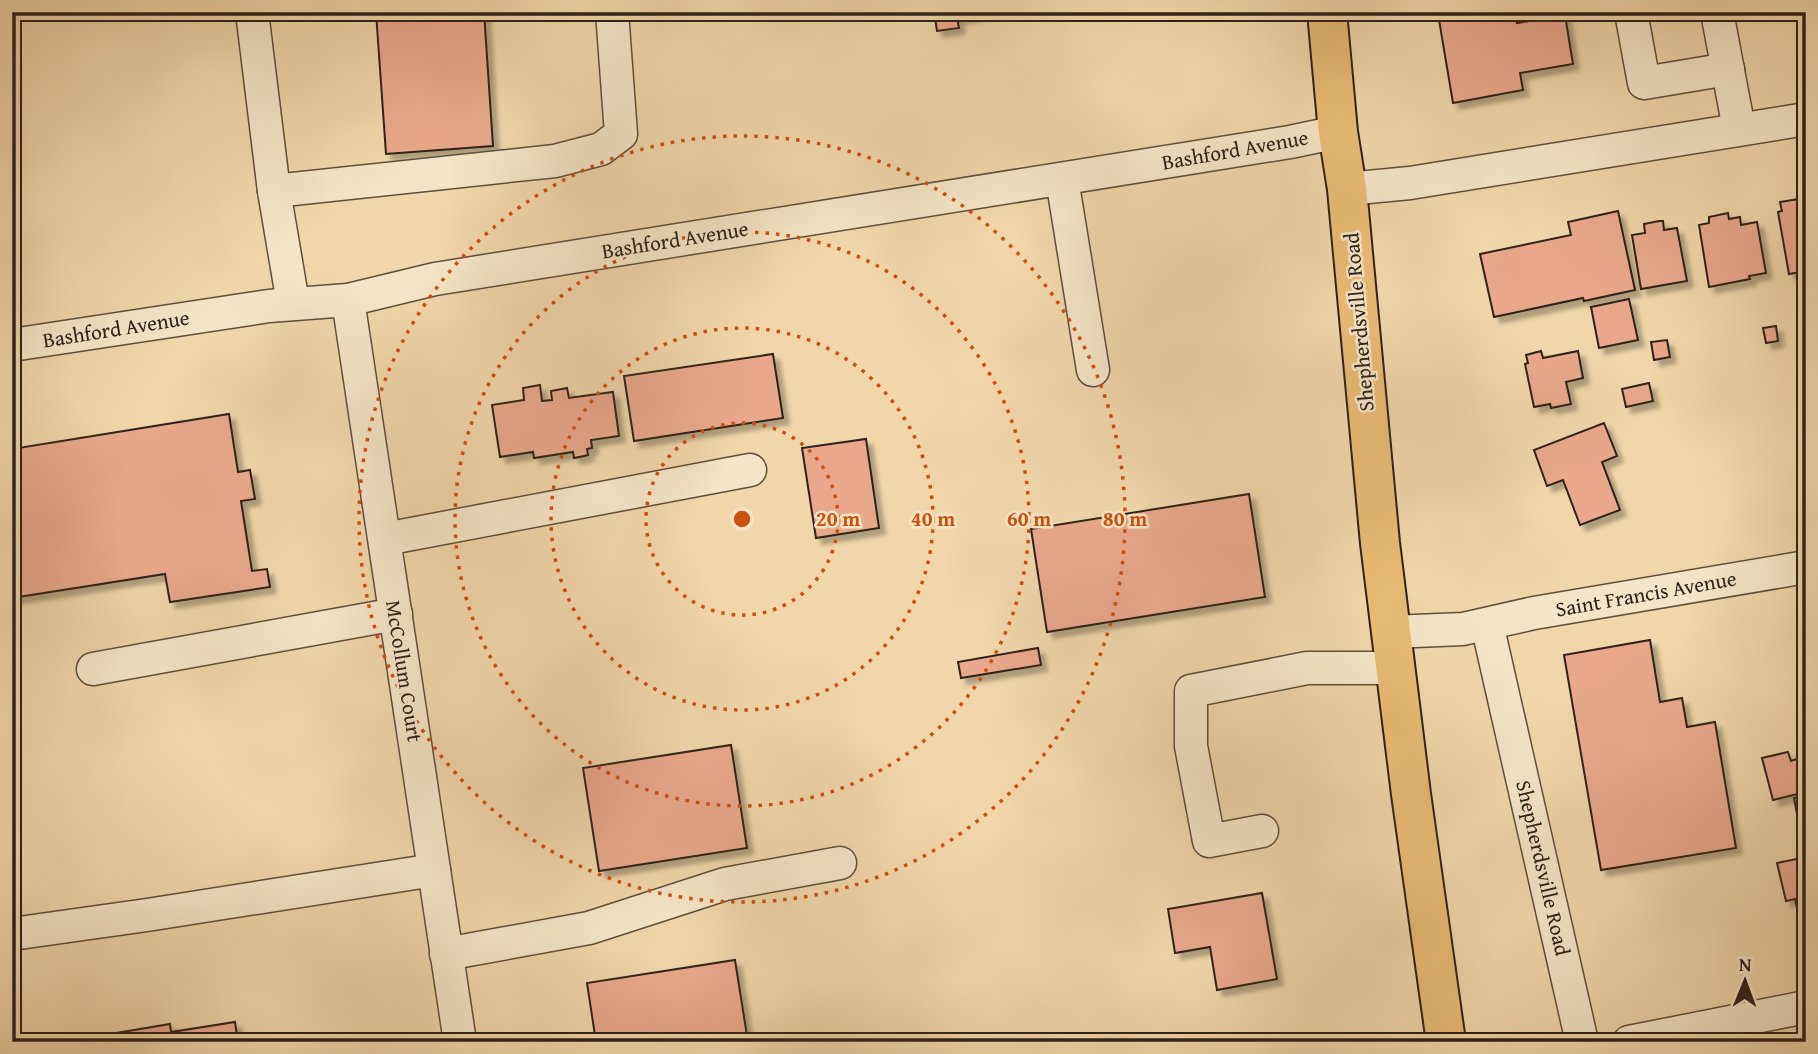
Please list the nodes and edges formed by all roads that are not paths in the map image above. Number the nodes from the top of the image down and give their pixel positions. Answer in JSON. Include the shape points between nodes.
{"nodes":[{"id":1,"x":252,"y":12,"type":"edge"},
{"id":2,"x":612,"y":12,"type":"edge"},
{"id":3,"x":1327,"y":12,"type":"edge"},
{"id":4,"x":1632,"y":12,"type":"edge"},
{"id":5,"x":1717,"y":12,"type":"edge"},
{"id":6,"x":1728,"y":69,"type":"junction"},
{"id":7,"x":1806,"y":118,"type":"edge"},
{"id":8,"x":1739,"y":129,"type":"junction"},
{"id":9,"x":1338,"y":132,"type":"junction"},
{"id":10,"x":1062,"y":179,"type":"junction"},
{"id":11,"x":1347,"y":190,"type":"junction"},
{"id":12,"x":274,"y":191,"type":"junction"},
{"id":13,"x":348,"y":300,"type":"junction"},
{"id":14,"x":293,"y":303,"type":"junction"},
{"id":15,"x":12,"y":345,"type":"edge"},
{"id":16,"x":1093,"y":370,"type":"dead end"},
{"id":17,"x":751,"y":470,"type":"dead end"},
{"id":18,"x":384,"y":539,"type":"junction"},
{"id":19,"x":1806,"y":567,"type":"edge"},
{"id":20,"x":396,"y":614,"type":"junction"},
{"id":21,"x":1487,"y":624,"type":"junction"},
{"id":22,"x":1393,"y":650,"type":"junction"},
{"id":23,"x":93,"y":668,"type":"dead end"},
{"id":24,"x":1262,"y":831,"type":"dead end"},
{"id":25,"x":840,"y":863,"type":"dead end"},
{"id":26,"x":434,"y":870,"type":"junction"},
{"id":27,"x":12,"y":934,"type":"edge"},
{"id":28,"x":446,"y":954,"type":"junction"},
{"id":29,"x":1806,"y":1007,"type":"edge"},
{"id":30,"x":460,"y":1042,"type":"edge"},
{"id":31,"x":1446,"y":1042,"type":"edge"},
{"id":32,"x":1582,"y":1042,"type":"edge"},
{"id":33,"x":1629,"y":1042,"type":"edge"}],
"edges":[{"from":1,"to":12,"type":"street"},
{"from":2,"to":12,"type":"street","via":[[621,134],[601,149],[555,161]]},
{"from":3,"to":9,"type":"main road","name":"Shepherdsville Road"},
{"from":4,"to":6,"type":"street","via":[[1644,83]]},
{"from":5,"to":6,"type":"street"},
{"from":6,"to":8,"type":"street"},
{"from":7,"to":8,"type":"street"},
{"from":8,"to":11,"type":"street"},
{"from":9,"to":10,"type":"street","name":"Bashford Avenue"},
{"from":9,"to":11,"type":"main road","name":"Shepherdsville Road"},
{"from":10,"to":13,"type":"street","name":"Bashford Avenue","via":[[435,279]]},
{"from":10,"to":16,"type":"street"},
{"from":11,"to":22,"type":"main road","name":"Shepherdsville Road"},
{"from":12,"to":14,"type":"street"},
{"from":13,"to":14,"type":"street","name":"Bashford Avenue"},
{"from":13,"to":18,"type":"street","name":"McCollum Court"},
{"from":14,"to":15,"type":"street","name":"Bashford Avenue"},
{"from":17,"to":18,"type":"street"},
{"from":18,"to":20,"type":"street","name":"McCollum Court"},
{"from":19,"to":21,"type":"street","name":"Saint Francis Avenue"},
{"from":20,"to":23,"type":"street"},
{"from":20,"to":26,"type":"street","name":"McCollum Court"},
{"from":21,"to":22,"type":"street"},
{"from":21,"to":32,"type":"street","name":"Shepherdsville Road"},
{"from":22,"to":24,"type":"street","via":[[1191,691],[1191,746],[1209,841]]},
{"from":22,"to":31,"type":"main road","name":"Shepherdsville Road"},
{"from":25,"to":28,"type":"street","via":[[725,884],[589,928]]},
{"from":26,"to":27,"type":"street"},
{"from":26,"to":28,"type":"street","name":"McCollum Court"},
{"from":28,"to":30,"type":"street","name":"McCollum Court"},
{"from":29,"to":33,"type":"street"}]}
